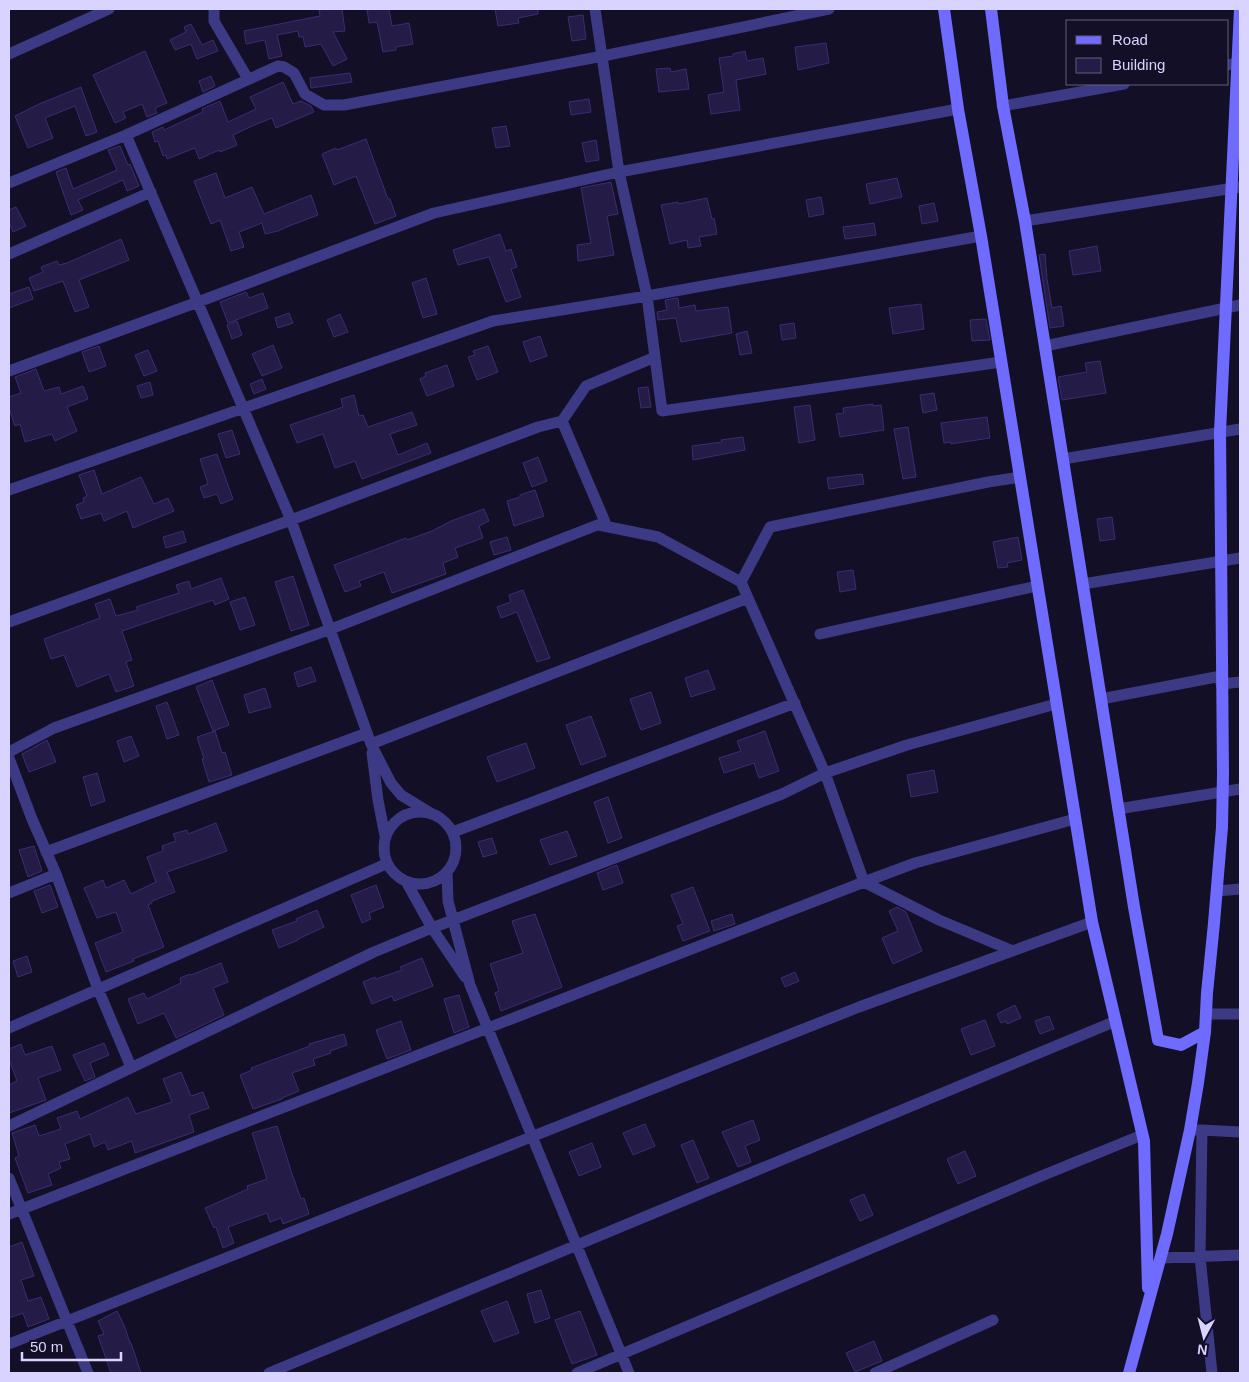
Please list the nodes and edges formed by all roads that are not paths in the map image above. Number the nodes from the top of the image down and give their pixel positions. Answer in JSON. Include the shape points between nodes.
{"nodes":[{"id":1,"x":109,"y":9,"type":"edge"},
{"id":2,"x":214,"y":9,"type":"edge"},
{"id":3,"x":595,"y":9,"type":"edge"},
{"id":4,"x":830,"y":9,"type":"edge"},
{"id":5,"x":944,"y":9,"type":"edge"},
{"id":6,"x":991,"y":9,"type":"edge"},
{"id":7,"x":1240,"y":9,"type":"edge"},
{"id":8,"x":9,"y":54,"type":"edge"},
{"id":9,"x":603,"y":56,"type":"junction"},
{"id":10,"x":1235,"y":63,"type":"edge"},
{"id":11,"x":248,"y":79,"type":"junction"},
{"id":12,"x":1118,"y":85,"type":"edge"},
{"id":13,"x":1003,"y":106,"type":"junction"},
{"id":14,"x":958,"y":109,"type":"junction"},
{"id":15,"x":126,"y":135,"type":"junction"},
{"id":16,"x":619,"y":172,"type":"junction"},
{"id":17,"x":9,"y":183,"type":"edge"},
{"id":18,"x":1236,"y":188,"type":"edge"},
{"id":19,"x":151,"y":192,"type":"junction"},
{"id":20,"x":1025,"y":221,"type":"junction"},
{"id":21,"x":981,"y":236,"type":"junction"},
{"id":22,"x":9,"y":254,"type":"edge"},
{"id":23,"x":647,"y":296,"type":"junction"},
{"id":24,"x":198,"y":302,"type":"junction"},
{"id":25,"x":1240,"y":306,"type":"edge"},
{"id":26,"x":1226,"y":308,"type":"junction"},
{"id":27,"x":1045,"y":346,"type":"junction"},
{"id":28,"x":655,"y":357,"type":"junction"},
{"id":29,"x":1001,"y":362,"type":"junction"},
{"id":30,"x":9,"y":370,"type":"edge"},
{"id":31,"x":243,"y":408,"type":"junction"},
{"id":32,"x":562,"y":421,"type":"junction"},
{"id":33,"x":1240,"y":429,"type":"edge"},
{"id":34,"x":1220,"y":432,"type":"junction"},
{"id":35,"x":1063,"y":459,"type":"junction"},
{"id":36,"x":1020,"y":477,"type":"junction"},
{"id":37,"x":9,"y":490,"type":"edge"},
{"id":38,"x":291,"y":520,"type":"junction"},
{"id":39,"x":599,"y":525,"type":"junction"},
{"id":40,"x":1240,"y":558,"type":"edge"},
{"id":41,"x":1220,"y":561,"type":"junction"},
{"id":42,"x":741,"y":582,"type":"junction"},
{"id":43,"x":1083,"y":584,"type":"junction"},
{"id":44,"x":1037,"y":586,"type":"junction"},
{"id":45,"x":748,"y":598,"type":"junction"},
{"id":46,"x":9,"y":622,"type":"edge"},
{"id":47,"x":331,"y":629,"type":"junction"},
{"id":48,"x":820,"y":634,"type":"dead end"},
{"id":49,"x":1221,"y":680,"type":"junction"},
{"id":50,"x":1240,"y":682,"type":"edge"},
{"id":51,"x":1101,"y":699,"type":"junction"},
{"id":52,"x":795,"y":703,"type":"junction"},
{"id":53,"x":1056,"y":704,"type":"junction"},
{"id":54,"x":367,"y":733,"type":"junction"},
{"id":55,"x":371,"y":744,"type":"junction"},
{"id":56,"x":9,"y":752,"type":"edge"},
{"id":57,"x":9,"y":758,"type":"edge"},
{"id":58,"x":825,"y":773,"type":"junction"},
{"id":59,"x":1240,"y":789,"type":"edge"},
{"id":60,"x":1222,"y":792,"type":"junction"},
{"id":61,"x":1118,"y":809,"type":"junction"},
{"id":62,"x":432,"y":814,"type":"junction"},
{"id":63,"x":1075,"y":820,"type":"junction"},
{"id":64,"x":453,"y":832,"type":"junction"},
{"id":65,"x":385,"y":836,"type":"junction"},
{"id":66,"x":46,"y":852,"type":"junction"},
{"id":67,"x":386,"y":864,"type":"junction"},
{"id":68,"x":447,"y":873,"type":"junction"},
{"id":69,"x":56,"y":874,"type":"junction"},
{"id":70,"x":864,"y":882,"type":"junction"},
{"id":71,"x":407,"y":883,"type":"junction"},
{"id":72,"x":1240,"y":889,"type":"edge"},
{"id":73,"x":1217,"y":891,"type":"junction"},
{"id":74,"x":9,"y":893,"type":"edge"},
{"id":75,"x":454,"y":920,"type":"junction"},
{"id":76,"x":1092,"y":922,"type":"junction"},
{"id":77,"x":432,"y":928,"type":"junction"},
{"id":78,"x":1013,"y":951,"type":"junction"},
{"id":79,"x":470,"y":985,"type":"junction"},
{"id":80,"x":98,"y":989,"type":"junction"},
{"id":81,"x":1206,"y":1014,"type":"junction"},
{"id":82,"x":1240,"y":1014,"type":"edge"},
{"id":83,"x":1116,"y":1021,"type":"junction"},
{"id":84,"x":488,"y":1027,"type":"junction"},
{"id":85,"x":9,"y":1028,"type":"edge"},
{"id":86,"x":1205,"y":1032,"type":"junction"},
{"id":87,"x":130,"y":1067,"type":"junction"},
{"id":88,"x":9,"y":1126,"type":"edge"},
{"id":89,"x":1196,"y":1130,"type":"junction"},
{"id":90,"x":1240,"y":1132,"type":"edge"},
{"id":91,"x":1142,"y":1135,"type":"junction"},
{"id":92,"x":532,"y":1136,"type":"junction"},
{"id":93,"x":9,"y":1178,"type":"edge"},
{"id":94,"x":22,"y":1209,"type":"junction"},
{"id":95,"x":9,"y":1214,"type":"edge"},
{"id":96,"x":577,"y":1245,"type":"junction"},
{"id":97,"x":1240,"y":1255,"type":"edge"},
{"id":98,"x":1200,"y":1257,"type":"junction"},
{"id":99,"x":1161,"y":1258,"type":"junction"},
{"id":100,"x":1149,"y":1301,"type":"junction"},
{"id":101,"x":993,"y":1320,"type":"dead end"},
{"id":102,"x":67,"y":1321,"type":"junction"},
{"id":103,"x":9,"y":1344,"type":"edge"},
{"id":104,"x":621,"y":1354,"type":"junction"},
{"id":105,"x":88,"y":1373,"type":"edge"},
{"id":106,"x":269,"y":1373,"type":"edge"},
{"id":107,"x":577,"y":1373,"type":"edge"},
{"id":108,"x":629,"y":1373,"type":"edge"},
{"id":109,"x":875,"y":1373,"type":"edge"},
{"id":110,"x":1129,"y":1373,"type":"edge"},
{"id":111,"x":1212,"y":1373,"type":"edge"}],
"edges":[{"from":1,"to":8,"type":"street"},
{"from":2,"to":11,"type":"street","via":[[214,21]]},
{"from":3,"to":9,"type":"street"},
{"from":4,"to":9,"type":"street"},
{"from":5,"to":14,"type":"main road"},
{"from":6,"to":13,"type":"main road"},
{"from":7,"to":10,"type":"main road"},
{"from":9,"to":11,"type":"street","via":[[344,105],[324,105],[305,94],[294,73],[284,67],[278,66]]},
{"from":9,"to":16,"type":"street"},
{"from":10,"to":18,"type":"main road"},
{"from":11,"to":15,"type":"street"},
{"from":12,"to":13,"type":"street"},
{"from":13,"to":20,"type":"main road"},
{"from":14,"to":16,"type":"street"},
{"from":14,"to":21,"type":"main road"},
{"from":15,"to":17,"type":"street"},
{"from":15,"to":19,"type":"street"},
{"from":16,"to":23,"type":"street"},
{"from":16,"to":24,"type":"street","via":[[434,213]]},
{"from":18,"to":20,"type":"street"},
{"from":18,"to":26,"type":"main road"},
{"from":19,"to":22,"type":"street"},
{"from":19,"to":24,"type":"street"},
{"from":20,"to":27,"type":"main road"},
{"from":21,"to":23,"type":"street"},
{"from":21,"to":29,"type":"main road"},
{"from":23,"to":28,"type":"street"},
{"from":23,"to":31,"type":"street","via":[[493,321]]},
{"from":24,"to":30,"type":"street"},
{"from":24,"to":31,"type":"street"},
{"from":25,"to":26,"type":"street"},
{"from":26,"to":27,"type":"street"},
{"from":26,"to":34,"type":"main road"},
{"from":27,"to":35,"type":"main road"},
{"from":28,"to":29,"type":"street","via":[[662,411]]},
{"from":28,"to":32,"type":"street","via":[[586,386]]},
{"from":29,"to":36,"type":"main road"},
{"from":31,"to":37,"type":"street"},
{"from":31,"to":38,"type":"street"},
{"from":32,"to":38,"type":"street"},
{"from":32,"to":39,"type":"street","via":[[605,522]]},
{"from":33,"to":34,"type":"street"},
{"from":34,"to":35,"type":"street"},
{"from":34,"to":41,"type":"main road"},
{"from":35,"to":43,"type":"main road"},
{"from":36,"to":42,"type":"street","via":[[770,527]]},
{"from":36,"to":44,"type":"main road"},
{"from":38,"to":46,"type":"street"},
{"from":38,"to":47,"type":"street"},
{"from":39,"to":42,"type":"street","via":[[658,537]]},
{"from":39,"to":47,"type":"street"},
{"from":40,"to":41,"type":"street"},
{"from":41,"to":43,"type":"street"},
{"from":41,"to":49,"type":"main road"},
{"from":42,"to":45,"type":"street"},
{"from":43,"to":51,"type":"main road"},
{"from":44,"to":48,"type":"street"},
{"from":44,"to":53,"type":"main road"},
{"from":45,"to":52,"type":"street"},
{"from":45,"to":55,"type":"street"},
{"from":47,"to":54,"type":"street"},
{"from":47,"to":56,"type":"street","via":[[54,728]]},
{"from":49,"to":50,"type":"street"},
{"from":49,"to":51,"type":"street"},
{"from":49,"to":60,"type":"main road"},
{"from":51,"to":61,"type":"main road"},
{"from":52,"to":58,"type":"street"},
{"from":52,"to":64,"type":"street"},
{"from":53,"to":58,"type":"street","via":[[908,745]]},
{"from":53,"to":63,"type":"main road"},
{"from":54,"to":55,"type":"street"},
{"from":54,"to":66,"type":"street"},
{"from":55,"to":62,"type":"street","via":[[391,784],[401,795]]},
{"from":55,"to":65,"type":"street"},
{"from":57,"to":66,"type":"street"},
{"from":58,"to":70,"type":"street"},
{"from":58,"to":75,"type":"street","via":[[782,794]]},
{"from":59,"to":60,"type":"street"},
{"from":60,"to":61,"type":"street"},
{"from":60,"to":73,"type":"main road"},
{"from":61,"to":86,"type":"main road","via":[[1158,1040],[1181,1045]]},
{"from":62,"to":64,"type":"street"},
{"from":62,"to":65,"type":"street","via":[[418,811],[404,815],[392,823]]},
{"from":63,"to":70,"type":"street","via":[[916,864]]},
{"from":63,"to":76,"type":"main road"},
{"from":64,"to":68,"type":"street","via":[[457,846]]},
{"from":65,"to":67,"type":"street"},
{"from":66,"to":69,"type":"street"},
{"from":67,"to":71,"type":"street"},
{"from":67,"to":80,"type":"street"},
{"from":68,"to":71,"type":"street","via":[[435,882]]},
{"from":68,"to":75,"type":"street","via":[[448,900]]},
{"from":69,"to":74,"type":"street"},
{"from":69,"to":80,"type":"street"},
{"from":70,"to":78,"type":"street","via":[[939,920]]},
{"from":70,"to":84,"type":"street"},
{"from":71,"to":77,"type":"street"},
{"from":72,"to":73,"type":"street"},
{"from":73,"to":81,"type":"main road"},
{"from":75,"to":77,"type":"street"},
{"from":75,"to":79,"type":"street"},
{"from":76,"to":78,"type":"street"},
{"from":76,"to":83,"type":"main road"},
{"from":77,"to":79,"type":"street"},
{"from":77,"to":87,"type":"street"},
{"from":78,"to":92,"type":"street","via":[[859,1007]]},
{"from":79,"to":84,"type":"street"},
{"from":80,"to":85,"type":"street"},
{"from":80,"to":87,"type":"street"},
{"from":81,"to":82,"type":"street"},
{"from":81,"to":86,"type":"main road"},
{"from":83,"to":91,"type":"main road"},
{"from":83,"to":96,"type":"street"},
{"from":84,"to":92,"type":"street"},
{"from":84,"to":94,"type":"street"},
{"from":86,"to":89,"type":"main road"},
{"from":87,"to":88,"type":"street"},
{"from":89,"to":90,"type":"street"},
{"from":89,"to":98,"type":"street"},
{"from":89,"to":99,"type":"main road"},
{"from":91,"to":100,"type":"main road"},
{"from":91,"to":104,"type":"street"},
{"from":92,"to":96,"type":"street"},
{"from":92,"to":102,"type":"street"},
{"from":93,"to":94,"type":"street"},
{"from":94,"to":95,"type":"street"},
{"from":94,"to":102,"type":"street"},
{"from":96,"to":104,"type":"street"},
{"from":96,"to":106,"type":"street"},
{"from":97,"to":98,"type":"street"},
{"from":98,"to":99,"type":"street"},
{"from":98,"to":111,"type":"street"},
{"from":99,"to":100,"type":"main road"},
{"from":100,"to":110,"type":"main road"},
{"from":101,"to":109,"type":"street"},
{"from":102,"to":103,"type":"street"},
{"from":102,"to":105,"type":"street"},
{"from":104,"to":107,"type":"street"},
{"from":104,"to":108,"type":"street"}]}
